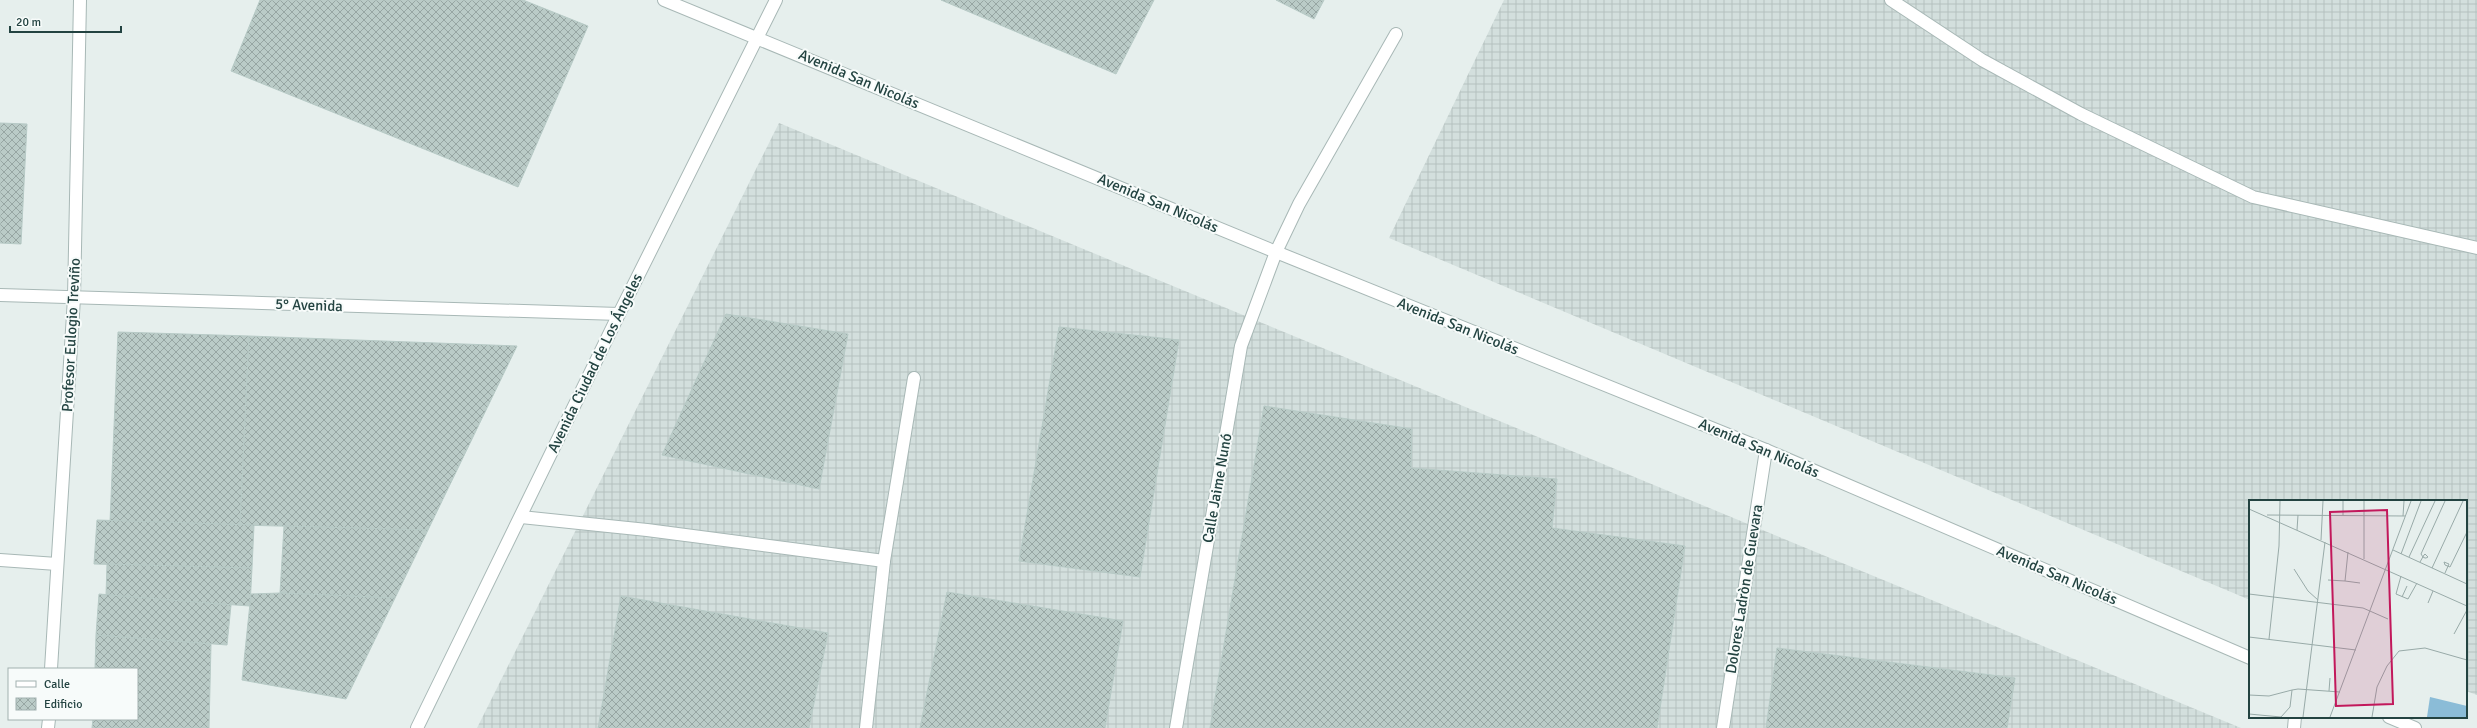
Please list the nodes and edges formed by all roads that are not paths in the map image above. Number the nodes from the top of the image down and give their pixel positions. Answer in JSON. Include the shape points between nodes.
{"nodes":[{"id":1,"x":80,"y":0,"type":"edge"},
{"id":2,"x":664,"y":0,"type":"edge"},
{"id":3,"x":776,"y":0,"type":"edge"},
{"id":4,"x":1891,"y":0,"type":"edge"},
{"id":5,"x":1396,"y":34,"type":"dead end"},
{"id":6,"x":758,"y":37,"type":"junction"},
{"id":7,"x":2477,"y":248,"type":"edge"},
{"id":8,"x":1276,"y":252,"type":"junction"},
{"id":9,"x":0,"y":295,"type":"edge"},
{"id":10,"x":74,"y":298,"type":"junction"},
{"id":11,"x":619,"y":314,"type":"junction"},
{"id":12,"x":914,"y":378,"type":"dead end"},
{"id":13,"x":1766,"y":450,"type":"junction"},
{"id":14,"x":521,"y":517,"type":"junction"},
{"id":15,"x":0,"y":560,"type":"edge"},
{"id":16,"x":884,"y":561,"type":"junction"},
{"id":17,"x":57,"y":564,"type":"junction"},
{"id":18,"x":2249,"y":658,"type":"edge"},
{"id":19,"x":51,"y":668,"type":"edge"},
{"id":20,"x":2295,"y":718,"type":"edge"},
{"id":21,"x":2391,"y":718,"type":"edge"},
{"id":22,"x":417,"y":728,"type":"edge"},
{"id":23,"x":866,"y":728,"type":"edge"},
{"id":24,"x":1176,"y":728,"type":"edge"},
{"id":25,"x":1723,"y":728,"type":"edge"},
{"id":26,"x":2294,"y":728,"type":"edge"},
{"id":27,"x":2415,"y":728,"type":"edge"}],
"edges":[{"from":1,"to":10,"type":"street","name":"Profesor Eulogio Treviño"},
{"from":2,"to":6,"type":"street","name":"Avenida San Nicolás"},
{"from":3,"to":6,"type":"street","name":"Avenida Ciudad de Los Ángeles"},
{"from":4,"to":7,"type":"street","via":[[1982,60],[2081,114],[2253,197]]},
{"from":5,"to":8,"type":"street","name":"Calle Jaime Nunó","via":[[1299,204]]},
{"from":6,"to":8,"type":"street","name":"Avenida San Nicolás"},
{"from":6,"to":11,"type":"street","name":"Avenida Ciudad de Los Ángeles"},
{"from":8,"to":13,"type":"street","name":"Avenida San Nicolás"},
{"from":8,"to":24,"type":"street","name":"Calle Jaime Nunó","via":[[1241,346]]},
{"from":9,"to":10,"type":"street","name":"5° Avenida"},
{"from":10,"to":11,"type":"street","name":"5° Avenida"},
{"from":10,"to":17,"type":"street","name":"Profesor Eulogio Treviño"},
{"from":11,"to":14,"type":"street","name":"Avenida Ciudad de Los Ángeles"},
{"from":12,"to":16,"type":"street"},
{"from":13,"to":18,"type":"street","name":"Avenida San Nicolás"},
{"from":13,"to":25,"type":"street","name":"Dolores Ladròn de Guevara"},
{"from":14,"to":16,"type":"street","via":[[647,530]]},
{"from":14,"to":22,"type":"street","name":"Avenida Ciudad de Los Ángeles"},
{"from":15,"to":17,"type":"street"},
{"from":16,"to":23,"type":"street"},
{"from":17,"to":19,"type":"street","name":"Profesor Eulogio Treviño"},
{"from":20,"to":26,"type":"street"},
{"from":21,"to":27,"type":"street"}]}
